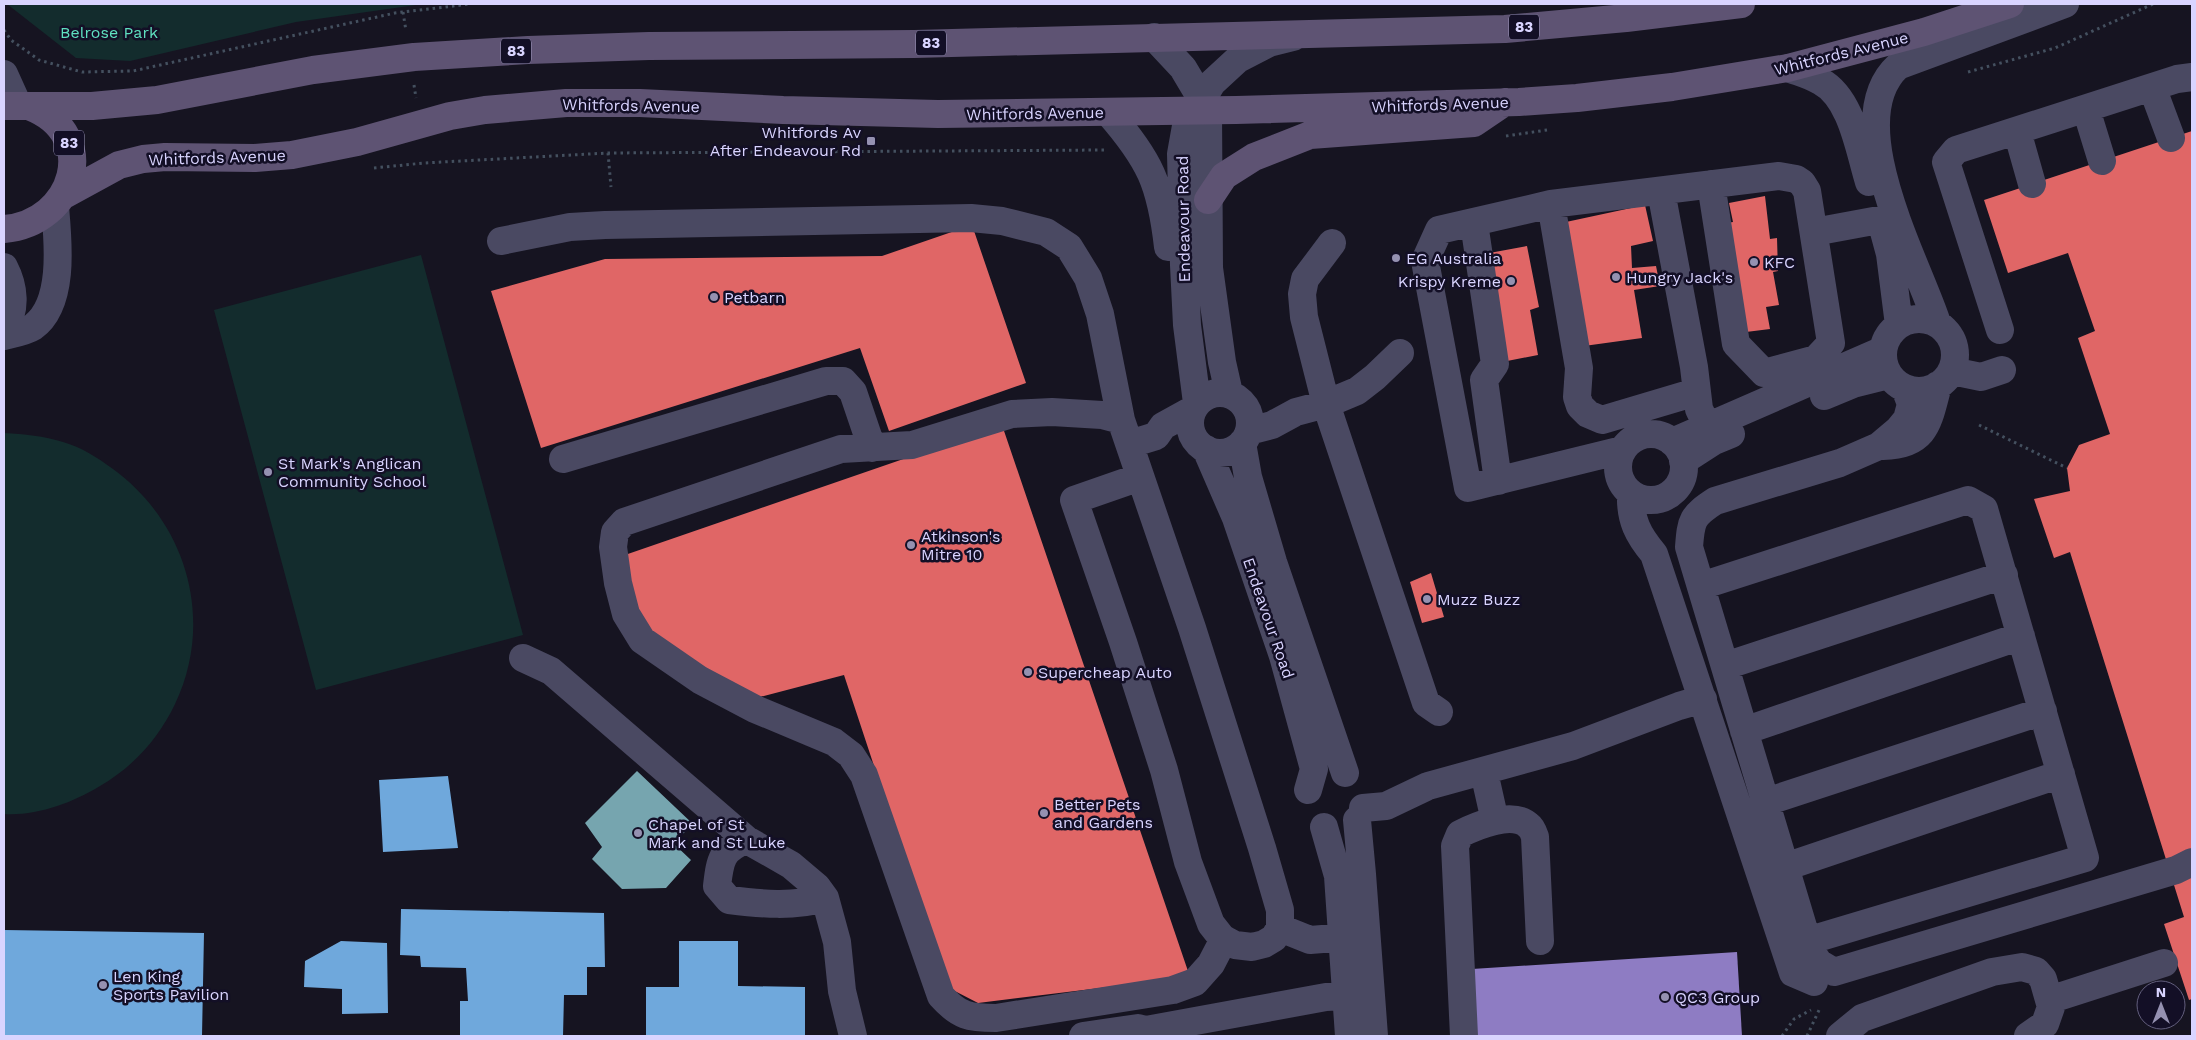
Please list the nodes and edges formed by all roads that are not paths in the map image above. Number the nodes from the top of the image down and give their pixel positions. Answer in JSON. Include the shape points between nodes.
{"nodes":[{"id":1,"x":1741,"y":4,"type":"edge"},
{"id":2,"x":2010,"y":4,"type":"edge"},
{"id":3,"x":2065,"y":4,"type":"edge"},
{"id":4,"x":1307,"y":33,"type":"junction"},
{"id":5,"x":1154,"y":37,"type":"junction"},
{"id":6,"x":1788,"y":68,"type":"junction"},
{"id":7,"x":4,"y":74,"type":"edge"},
{"id":8,"x":2192,"y":77,"type":"edge"},
{"id":9,"x":2152,"y":87,"type":"junction"},
{"id":10,"x":1505,"y":102,"type":"junction"},
{"id":11,"x":17,"y":106,"type":"edge"},
{"id":12,"x":1202,"y":107,"type":"junction"},
{"id":13,"x":2086,"y":109,"type":"junction"},
{"id":14,"x":1108,"y":112,"type":"junction"},
{"id":15,"x":2017,"y":131,"type":"junction"},
{"id":16,"x":2171,"y":138,"type":"dead end"},
{"id":17,"x":2102,"y":161,"type":"dead end"},
{"id":18,"x":1711,"y":184,"type":"junction"},
{"id":19,"x":2032,"y":184,"type":"dead end"},
{"id":20,"x":1661,"y":191,"type":"junction"},
{"id":21,"x":1208,"y":200,"type":"junction"},
{"id":22,"x":60,"y":201,"type":"junction"},
{"id":23,"x":1551,"y":204,"type":"junction"},
{"id":24,"x":1888,"y":218,"type":"junction"},
{"id":25,"x":1474,"y":223,"type":"junction"},
{"id":26,"x":4,"y":229,"type":"edge"},
{"id":27,"x":1814,"y":232,"type":"junction"},
{"id":28,"x":501,"y":241,"type":"dead end"},
{"id":29,"x":1332,"y":243,"type":"dead end"},
{"id":30,"x":4,"y":267,"type":"edge"},
{"id":31,"x":1937,"y":323,"type":"junction"},
{"id":32,"x":1899,"y":325,"type":"junction"},
{"id":33,"x":4,"y":328,"type":"edge"},
{"id":34,"x":2000,"y":330,"type":"dead end"},
{"id":35,"x":4,"y":336,"type":"edge"},
{"id":36,"x":1400,"y":353,"type":"dead end"},
{"id":37,"x":1193,"y":362,"type":"junction"},
{"id":38,"x":2002,"y":370,"type":"dead end"},
{"id":39,"x":1892,"y":371,"type":"junction"},
{"id":40,"x":1945,"y":378,"type":"junction"},
{"id":41,"x":1696,"y":392,"type":"junction"},
{"id":42,"x":1229,"y":394,"type":"junction"},
{"id":43,"x":1326,"y":404,"type":"junction"},
{"id":44,"x":1196,"y":424,"type":"junction"},
{"id":45,"x":1247,"y":430,"type":"junction"},
{"id":46,"x":1126,"y":432,"type":"junction"},
{"id":47,"x":1710,"y":434,"type":"junction"},
{"id":48,"x":1880,"y":446,"type":"junction"},
{"id":49,"x":872,"y":448,"type":"junction"},
{"id":50,"x":1678,"y":452,"type":"junction"},
{"id":51,"x":1614,"y":456,"type":"junction"},
{"id":52,"x":563,"y":460,"type":"dead end"},
{"id":53,"x":1140,"y":477,"type":"junction"},
{"id":54,"x":1508,"y":478,"type":"junction"},
{"id":55,"x":1642,"y":498,"type":"junction"},
{"id":56,"x":2004,"y":575,"type":"junction"},
{"id":57,"x":1701,"y":586,"type":"junction"},
{"id":58,"x":2021,"y":636,"type":"junction"},
{"id":59,"x":523,"y":658,"type":"dead end"},
{"id":60,"x":1725,"y":666,"type":"junction"},
{"id":61,"x":1703,"y":699,"type":"junction"},
{"id":62,"x":1439,"y":712,"type":"dead end"},
{"id":63,"x":2043,"y":712,"type":"junction"},
{"id":64,"x":1744,"y":731,"type":"junction"},
{"id":65,"x":1484,"y":772,"type":"junction"},
{"id":66,"x":2061,"y":774,"type":"junction"},
{"id":67,"x":1308,"y":790,"type":"junction"},
{"id":68,"x":1357,"y":798,"type":"junction"},
{"id":69,"x":1766,"y":802,"type":"junction"},
{"id":70,"x":1495,"y":820,"type":"junction"},
{"id":71,"x":1324,"y":827,"type":"junction"},
{"id":72,"x":747,"y":840,"type":"junction"},
{"id":73,"x":2192,"y":862,"type":"edge"},
{"id":74,"x":1785,"y":867,"type":"junction"},
{"id":75,"x":825,"y":898,"type":"junction"},
{"id":76,"x":1280,"y":928,"type":"junction"},
{"id":77,"x":1354,"y":936,"type":"junction"},
{"id":78,"x":1224,"y":939,"type":"junction"},
{"id":79,"x":1540,"y":941,"type":"dead end"},
{"id":80,"x":1807,"y":941,"type":"junction"},
{"id":81,"x":2164,"y":963,"type":"dead end"},
{"id":82,"x":1814,"y":982,"type":"dead end"},
{"id":83,"x":1347,"y":996,"type":"junction"},
{"id":84,"x":2049,"y":1000,"type":"junction"},
{"id":85,"x":1143,"y":1033,"type":"edge"},
{"id":86,"x":853,"y":1036,"type":"edge"},
{"id":87,"x":1083,"y":1036,"type":"edge"},
{"id":88,"x":1349,"y":1036,"type":"edge"},
{"id":89,"x":1374,"y":1036,"type":"edge"},
{"id":90,"x":1464,"y":1036,"type":"edge"},
{"id":91,"x":1840,"y":1036,"type":"edge"},
{"id":92,"x":2028,"y":1036,"type":"edge"}],
"edges":[{"from":1,"to":4,"type":"main road","number":"83","via":[[1505,29]]},
{"from":2,"to":6,"type":"main road","name":"Whitfords Avenue","via":[[1924,32]]},
{"from":3,"to":24,"type":"street","via":[[1898,66],[1889,74],[1877,101],[1876,127]]},
{"from":4,"to":5,"type":"main road","number":"83"},
{"from":4,"to":12,"type":"street","name":"Endeavour Road","via":[[1269,43],[1238,59],[1212,83]]},
{"from":5,"to":11,"type":"main road","number":"83","via":[[914,44],[639,46],[414,57],[313,70],[157,100],[92,106]]},
{"from":5,"to":12,"type":"street","via":[[1183,68]]},
{"from":6,"to":10,"type":"main road","name":"Whitfords Avenue","via":[[1663,88]]},
{"from":6,"to":24,"type":"street","via":[[1821,81],[1841,99]]},
{"from":7,"to":11,"type":"street"},
{"from":8,"to":9,"type":"street"},
{"from":9,"to":13,"type":"street"},
{"from":9,"to":16,"type":"street"},
{"from":10,"to":12,"type":"main road","name":"Whitfords Avenue"},
{"from":10,"to":21,"type":"main road","via":[[1474,123],[1310,135],[1254,157],[1224,176]]},
{"from":11,"to":22,"type":"main road","number":"83","via":[[41,111],[59,125],[68,142],[72,170]]},
{"from":12,"to":14,"type":"main road","name":"Whitfords Avenue"},
{"from":12,"to":21,"type":"street","name":"Endeavour Road"},
{"from":12,"to":37,"type":"street","name":"Endeavour Road","via":[[1186,126],[1181,154],[1187,325]]},
{"from":13,"to":15,"type":"street"},
{"from":13,"to":17,"type":"street"},
{"from":14,"to":22,"type":"main road","name":"Whitfords Avenue","via":[[938,114],[566,102],[450,116],[357,142],[292,155],[143,159],[119,165]]},
{"from":14,"to":37,"type":"street","via":[[1140,150],[1154,176],[1165,217],[1180,351]]},
{"from":15,"to":19,"type":"street"},
{"from":15,"to":34,"type":"street","via":[[1956,150],[1946,162]]},
{"from":18,"to":20,"type":"street"},
{"from":18,"to":27,"type":"street","via":[[1779,176],[1796,179],[1807,191]]},
{"from":18,"to":27,"type":"street","via":[[1736,344],[1764,373],[1816,359],[1831,343]]},
{"from":20,"to":23,"type":"street"},
{"from":20,"to":41,"type":"street"},
{"from":21,"to":42,"type":"street","name":"Endeavour Road","via":[[1209,268]]},
{"from":22,"to":26,"type":"main road","name":"Whitfords Avenue","via":[[42,218]]},
{"from":22,"to":35,"type":"street","via":[[57,270],[46,314],[32,327]]},
{"from":23,"to":25,"type":"street"},
{"from":23,"to":41,"type":"street","via":[[1579,368],[1576,397],[1580,406],[1602,420]]},
{"from":24,"to":27,"type":"street"},
{"from":24,"to":31,"type":"street"},
{"from":24,"to":32,"type":"street"},
{"from":25,"to":54,"type":"street"},
{"from":25,"to":54,"type":"street","via":[[1439,230],[1425,261],[1468,488]]},
{"from":28,"to":46,"type":"street","via":[[570,227],[605,225],[971,218],[1002,221],[1046,232],[1069,247],[1088,278],[1100,314]]},
{"from":29,"to":43,"type":"street","via":[[1305,279],[1302,294],[1304,317]]},
{"from":30,"to":33,"type":"street","via":[[13,294]]},
{"from":31,"to":32,"type":"street","via":[[1918,318]]},
{"from":31,"to":40,"type":"street","via":[[1951,336],[1954,344],[1955,363]]},
{"from":32,"to":39,"type":"street","via":[[1891,332]]},
{"from":36,"to":43,"type":"street","via":[[1357,391]]},
{"from":37,"to":44,"type":"street","name":"Endeavour Road"},
{"from":38,"to":40,"type":"street","via":[[1981,376]]},
{"from":39,"to":40,"type":"street","via":[[1922,391]]},
{"from":39,"to":47,"type":"street"},
{"from":39,"to":48,"type":"street","via":[[1911,404],[1907,419]]},
{"from":40,"to":48,"type":"street","via":[[1928,419],[1914,441],[1901,446]]},
{"from":41,"to":47,"type":"street","via":[[1699,409]]},
{"from":42,"to":44,"type":"street","via":[[1203,397]]},
{"from":42,"to":45,"type":"street","via":[[1245,406]]},
{"from":43,"to":45,"type":"street","via":[[1296,412],[1283,407]]},
{"from":43,"to":62,"type":"street","via":[[1426,703]]},
{"from":44,"to":45,"type":"street","via":[[1215,453],[1234,449]]},
{"from":44,"to":46,"type":"street","via":[[1163,426],[1156,436]]},
{"from":44,"to":67,"type":"street","name":"Endeavour Road","via":[[1236,518],[1283,656],[1314,769]]},
{"from":45,"to":68,"type":"street","name":"Endeavour Road","via":[[1248,477],[1273,562]]},
{"from":46,"to":49,"type":"street","via":[[1102,414],[1012,414],[912,445]]},
{"from":46,"to":53,"type":"street"},
{"from":47,"to":50,"type":"street"},
{"from":48,"to":57,"type":"street","via":[[1840,463],[1715,501],[1698,512],[1691,528],[1689,546]]},
{"from":49,"to":52,"type":"street","via":[[853,392],[843,381],[826,381]]},
{"from":49,"to":78,"type":"street","via":[[841,449],[624,522],[616,532],[614,546],[618,583],[626,614],[642,640],[700,680],[755,709],[834,742],[851,754],[864,775],[941,996],[954,1010],[973,1018],[996,1018],[1174,990],[1195,982],[1212,964]]},
{"from":50,"to":51,"type":"street","via":[[1655,435],[1645,435],[1636,438]]},
{"from":50,"to":55,"type":"street","via":[[1684,471],[1677,488],[1662,499]]},
{"from":51,"to":54,"type":"street"},
{"from":51,"to":55,"type":"street","via":[[1620,480]]},
{"from":53,"to":76,"type":"street","via":[[1262,848],[1280,910]]},
{"from":53,"to":78,"type":"street","via":[[1074,500],[1164,770],[1188,862],[1212,924]]},
{"from":55,"to":61,"type":"street","via":[[1657,539],[1654,554]]},
{"from":56,"to":57,"type":"street","via":[[1984,509],[1968,500]]},
{"from":56,"to":58,"type":"street"},
{"from":56,"to":60,"type":"street"},
{"from":57,"to":60,"type":"street"},
{"from":58,"to":63,"type":"street"},
{"from":58,"to":64,"type":"street"},
{"from":59,"to":72,"type":"street","via":[[551,671]]},
{"from":60,"to":64,"type":"street"},
{"from":61,"to":65,"type":"street","via":[[1573,746]]},
{"from":61,"to":82,"type":"street","via":[[1793,973]]},
{"from":63,"to":66,"type":"street"},
{"from":63,"to":69,"type":"street"},
{"from":64,"to":69,"type":"street"},
{"from":65,"to":68,"type":"street","via":[[1428,786],[1383,787]]},
{"from":65,"to":70,"type":"street"},
{"from":66,"to":74,"type":"street"},
{"from":66,"to":80,"type":"street","via":[[2085,858]]},
{"from":67,"to":68,"type":"street","via":[[1314,781],[1334,772]]},
{"from":67,"to":71,"type":"street","via":[[1309,812]]},
{"from":68,"to":71,"type":"street","via":[[1344,828]]},
{"from":68,"to":77,"type":"street","name":"Endeavour Road"},
{"from":69,"to":74,"type":"street"},
{"from":70,"to":79,"type":"street","via":[[1517,820],[1529,826],[1535,836]]},
{"from":70,"to":90,"type":"street","via":[[1460,834],[1455,846]]},
{"from":71,"to":77,"type":"street","name":"Endeavour Road"},
{"from":72,"to":75,"type":"street","via":[[791,865]]},
{"from":72,"to":75,"type":"street","via":[[734,844],[720,860],[717,886],[729,900],[806,904]]},
{"from":73,"to":80,"type":"street","via":[[2176,870],[1834,972],[1819,963]]},
{"from":74,"to":80,"type":"street"},
{"from":75,"to":86,"type":"street","via":[[837,942],[842,990]]},
{"from":76,"to":77,"type":"street","via":[[1310,940]]},
{"from":76,"to":78,"type":"street","via":[[1274,938],[1252,948],[1234,945]]},
{"from":77,"to":83,"type":"street","name":"Endeavour Road"},
{"from":77,"to":89,"type":"street","name":"Endeavour Road"},
{"from":81,"to":84,"type":"street"},
{"from":83,"to":85,"type":"street","via":[[1326,997]]},
{"from":83,"to":88,"type":"street","name":"Endeavour Road"},
{"from":84,"to":91,"type":"street","via":[[2043,979],[2036,971],[2022,967],[1992,972],[1862,1018]]},
{"from":84,"to":92,"type":"street","via":[[2051,1008],[2045,1024]]},
{"from":85,"to":87,"type":"street","via":[[1138,1028]]}]}
